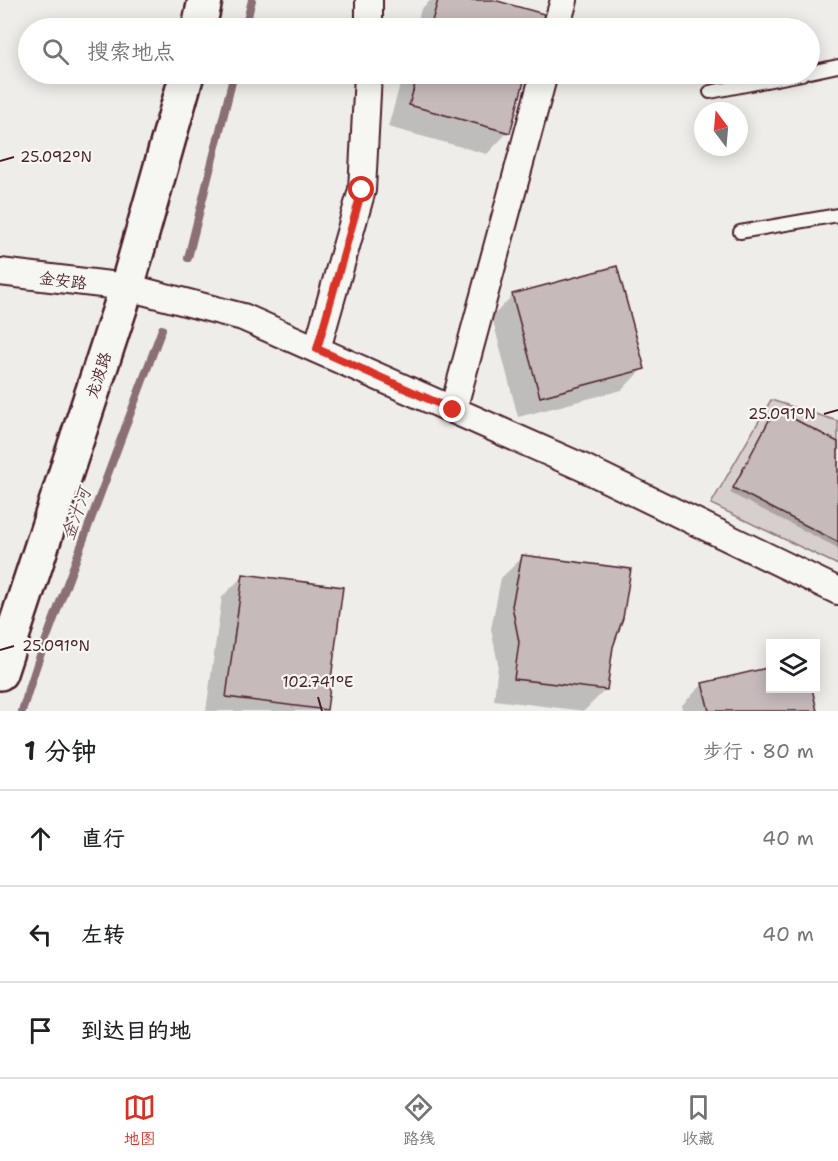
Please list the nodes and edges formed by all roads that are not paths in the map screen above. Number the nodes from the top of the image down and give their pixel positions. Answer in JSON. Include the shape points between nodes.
{"nodes":[{"id":1,"x":205,"y":0,"type":"edge"},
{"id":2,"x":369,"y":0,"type":"edge"},
{"id":3,"x":564,"y":0,"type":"edge"},
{"id":4,"x":201,"y":18,"type":"edge"},
{"id":5,"x":369,"y":18,"type":"edge"},
{"id":6,"x":559,"y":18,"type":"edge"},
{"id":7,"x":838,"y":66,"type":"edge"},
{"id":8,"x":820,"y":70,"type":"edge"},
{"id":9,"x":184,"y":84,"type":"edge"},
{"id":10,"x":367,"y":84,"type":"edge"},
{"id":11,"x":541,"y":84,"type":"edge"},
{"id":12,"x":751,"y":84,"type":"edge"},
{"id":13,"x":710,"y":92,"type":"dead end"},
{"id":14,"x":838,"y":215,"type":"edge"},
{"id":15,"x":740,"y":232,"type":"dead end"},
{"id":16,"x":0,"y":272,"type":"edge"},
{"id":17,"x":126,"y":287,"type":"junction"},
{"id":18,"x":317,"y":349,"type":"junction"},
{"id":19,"x":453,"y":410,"type":"junction"},
{"id":20,"x":838,"y":591,"type":"edge"},
{"id":21,"x":0,"y":673,"type":"edge"}],
"edges":[{"from":1,"to":4,"type":"street"},
{"from":2,"to":5,"type":"street"},
{"from":3,"to":6,"type":"street"},
{"from":7,"to":8,"type":"lane"},
{"from":9,"to":17,"type":"street","name":"龙波路"},
{"from":10,"to":18,"type":"street","via":[[362,190]]},
{"from":11,"to":19,"type":"street"},
{"from":12,"to":13,"type":"lane"},
{"from":14,"to":15,"type":"lane"},
{"from":16,"to":17,"type":"street","name":"金安路"},
{"from":17,"to":18,"type":"street","name":"金安路","via":[[243,317]]},
{"from":17,"to":21,"type":"street","name":"龙波路"},
{"from":18,"to":19,"type":"street","name":"金安路"},
{"from":19,"to":20,"type":"street","name":"金安路","via":[[582,466]]}]}
